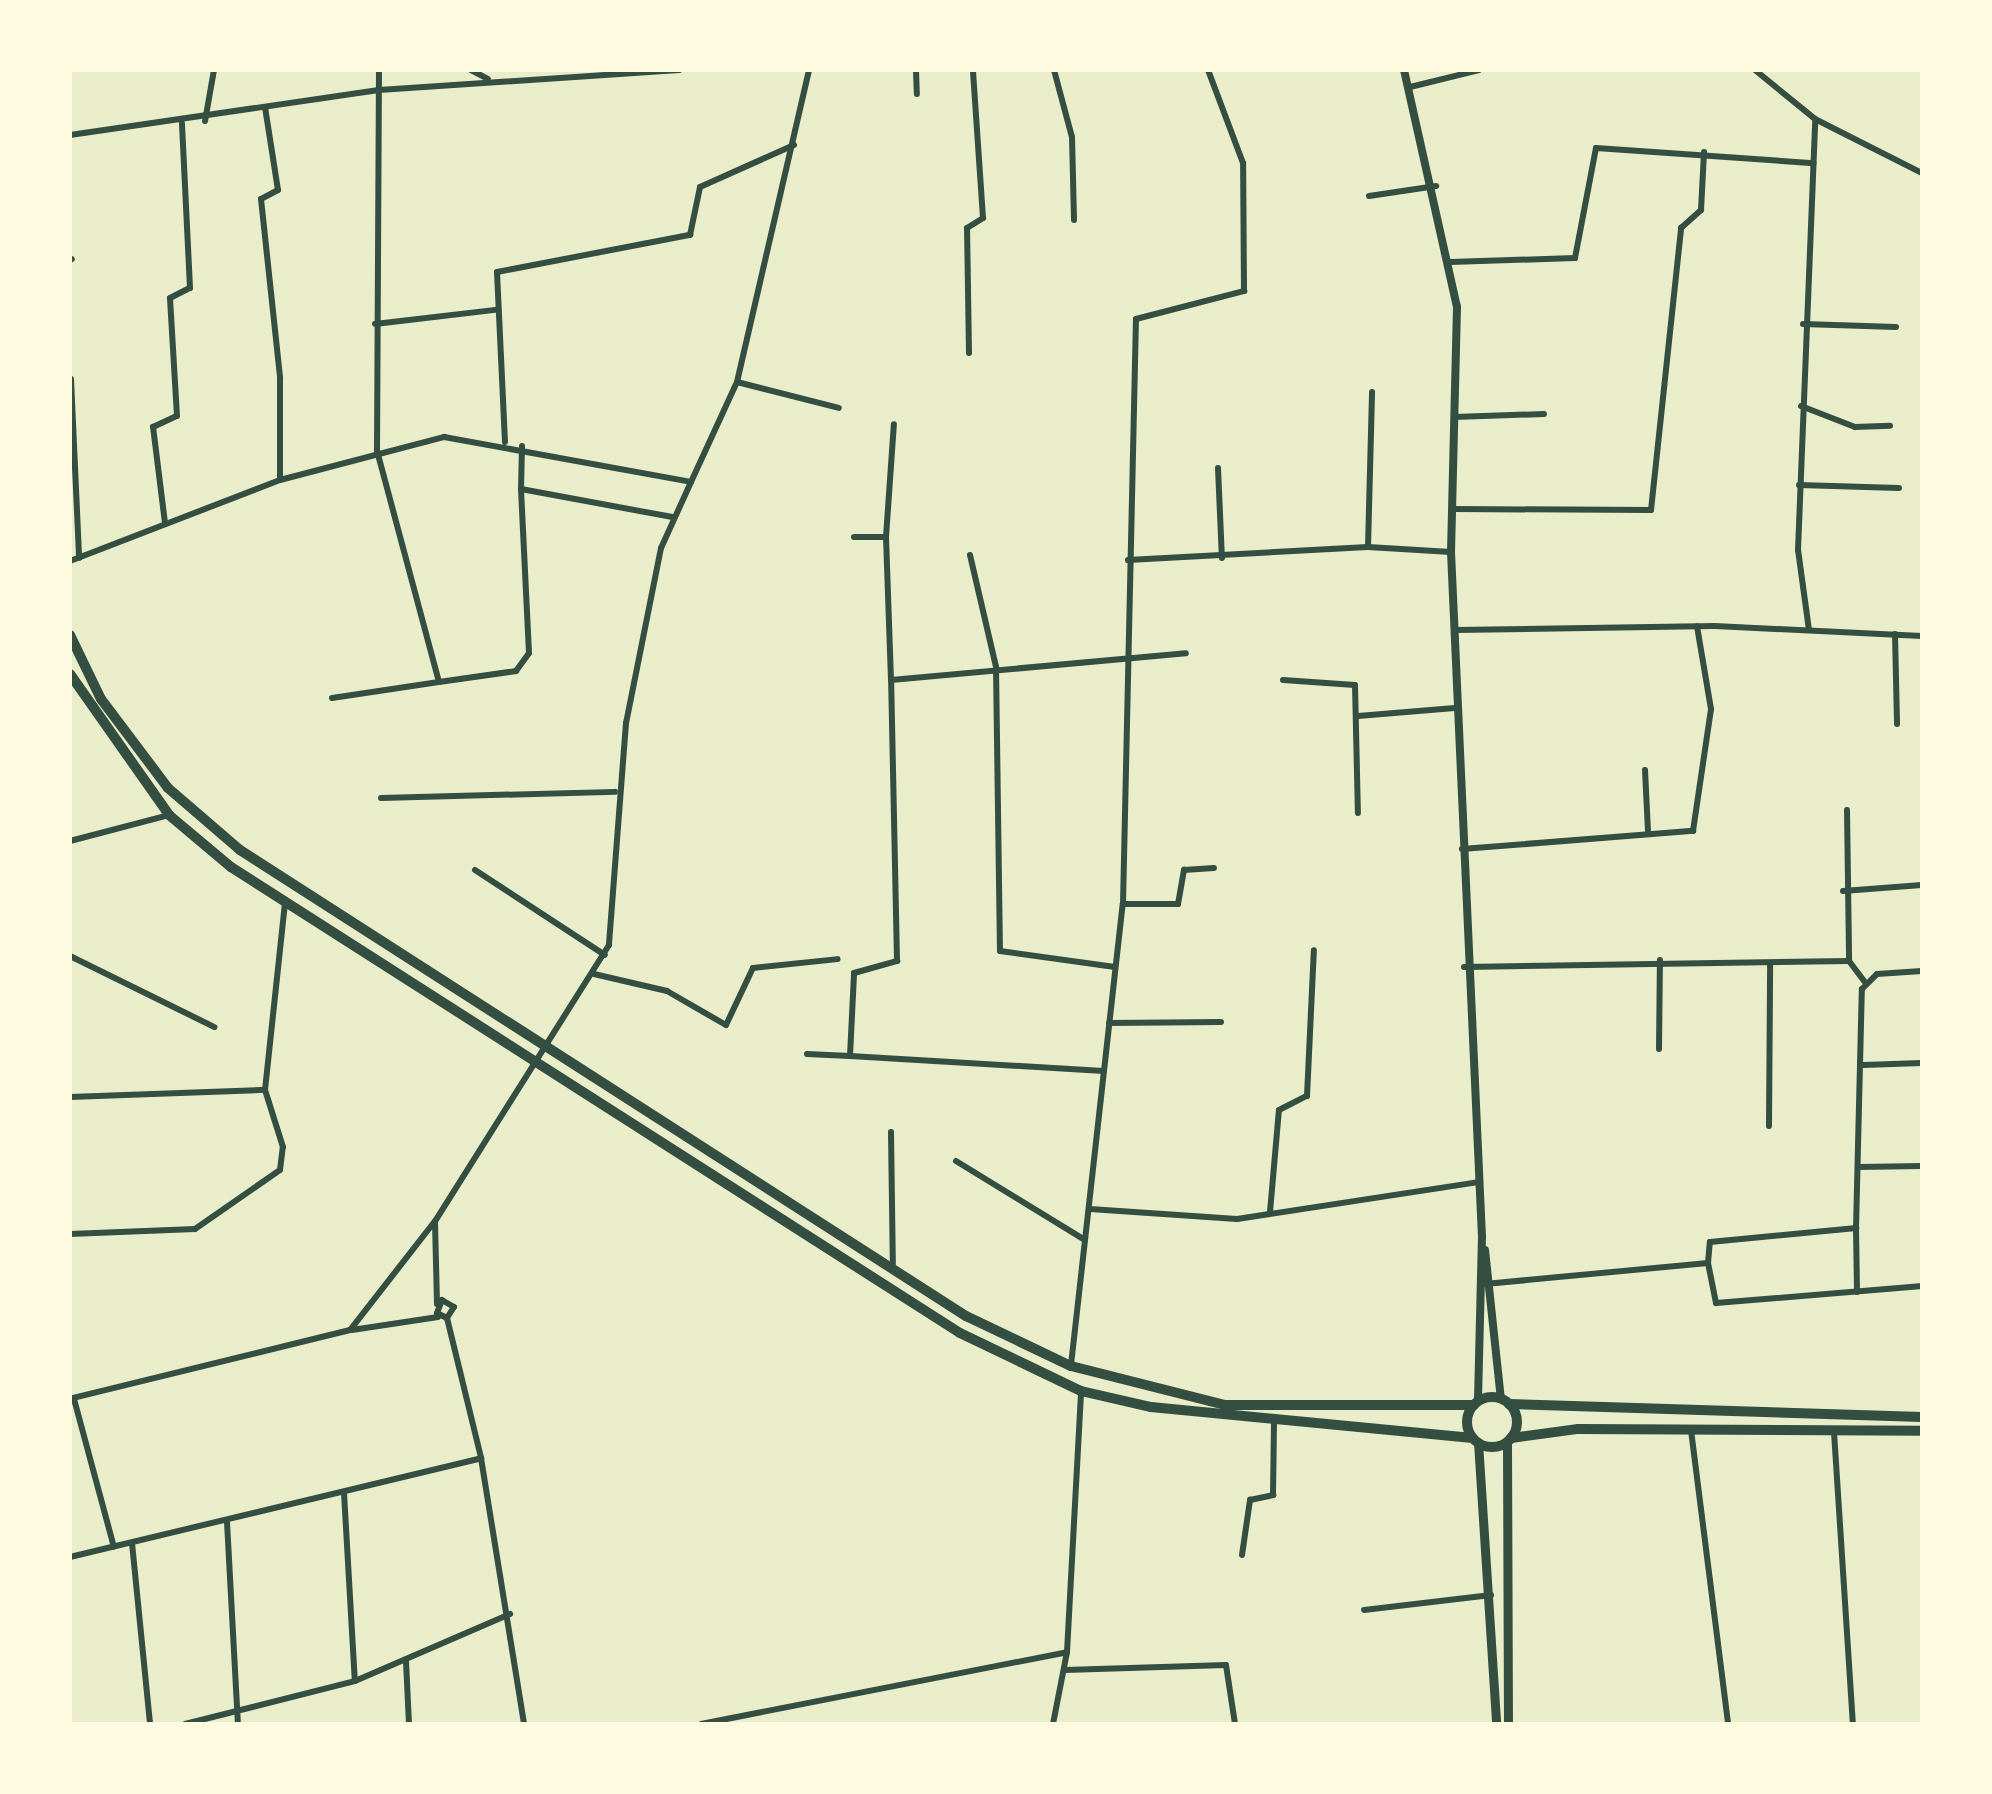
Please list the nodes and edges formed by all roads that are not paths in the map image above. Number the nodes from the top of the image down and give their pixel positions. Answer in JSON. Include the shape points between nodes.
{"nodes":[{"id":1,"x":214,"y":70,"type":"edge"},
{"id":2,"x":379,"y":70,"type":"edge"},
{"id":3,"x":472,"y":70,"type":"edge"},
{"id":4,"x":679,"y":70,"type":"edge"},
{"id":5,"x":809,"y":70,"type":"edge"},
{"id":6,"x":916,"y":70,"type":"edge"},
{"id":7,"x":974,"y":70,"type":"edge"},
{"id":8,"x":1054,"y":70,"type":"edge"},
{"id":9,"x":1208,"y":70,"type":"edge"},
{"id":10,"x":1404,"y":70,"type":"edge"},
{"id":11,"x":1480,"y":70,"type":"edge"},
{"id":12,"x":1755,"y":70,"type":"edge"},
{"id":13,"x":489,"y":79,"type":"junction"},
{"id":14,"x":1410,"y":87,"type":"junction"},
{"id":15,"x":379,"y":90,"type":"junction"},
{"id":16,"x":917,"y":94,"type":"dead end"},
{"id":17,"x":265,"y":107,"type":"junction"},
{"id":18,"x":1816,"y":119,"type":"junction"},
{"id":19,"x":205,"y":121,"type":"junction"},
{"id":20,"x":182,"y":123,"type":"junction"},
{"id":21,"x":70,"y":135,"type":"edge"},
{"id":22,"x":794,"y":144,"type":"junction"},
{"id":23,"x":1704,"y":152,"type":"junction"},
{"id":24,"x":1812,"y":163,"type":"junction"},
{"id":25,"x":1922,"y":173,"type":"edge"},
{"id":26,"x":1436,"y":186,"type":"junction"},
{"id":27,"x":1369,"y":196,"type":"dead end"},
{"id":28,"x":1074,"y":220,"type":"dead end"},
{"id":29,"x":1450,"y":262,"type":"junction"},
{"id":30,"x":495,"y":310,"type":"junction"},
{"id":31,"x":375,"y":324,"type":"junction"},
{"id":32,"x":1803,"y":324,"type":"junction"},
{"id":33,"x":1896,"y":327,"type":"dead end"},
{"id":34,"x":969,"y":354,"type":"dead end"},
{"id":35,"x":71,"y":379,"type":"edge"},
{"id":36,"x":737,"y":382,"type":"junction"},
{"id":37,"x":1372,"y":392,"type":"dead end"},
{"id":38,"x":1801,"y":406,"type":"junction"},
{"id":39,"x":839,"y":408,"type":"dead end"},
{"id":40,"x":1544,"y":414,"type":"dead end"},
{"id":41,"x":1454,"y":417,"type":"junction"},
{"id":42,"x":894,"y":424,"type":"dead end"},
{"id":43,"x":1890,"y":426,"type":"dead end"},
{"id":44,"x":504,"y":442,"type":"junction"},
{"id":45,"x":522,"y":446,"type":"junction"},
{"id":46,"x":377,"y":450,"type":"junction"},
{"id":47,"x":1218,"y":468,"type":"dead end"},
{"id":48,"x":280,"y":480,"type":"junction"},
{"id":49,"x":691,"y":482,"type":"junction"},
{"id":50,"x":1799,"y":485,"type":"junction"},
{"id":51,"x":1899,"y":488,"type":"dead end"},
{"id":52,"x":521,"y":489,"type":"junction"},
{"id":53,"x":1453,"y":509,"type":"junction"},
{"id":54,"x":672,"y":517,"type":"junction"},
{"id":55,"x":165,"y":523,"type":"junction"},
{"id":56,"x":886,"y":537,"type":"junction"},
{"id":57,"x":854,"y":538,"type":"dead end"},
{"id":58,"x":1368,"y":546,"type":"junction"},
{"id":59,"x":1452,"y":552,"type":"junction"},
{"id":60,"x":970,"y":555,"type":"dead end"},
{"id":61,"x":1222,"y":558,"type":"junction"},
{"id":62,"x":74,"y":559,"type":"edge"},
{"id":63,"x":1128,"y":560,"type":"junction"},
{"id":64,"x":1697,"y":626,"type":"junction"},
{"id":65,"x":1454,"y":630,"type":"junction"},
{"id":66,"x":1809,"y":630,"type":"junction"},
{"id":67,"x":1894,"y":634,"type":"junction"},
{"id":68,"x":70,"y":635,"type":"edge"},
{"id":69,"x":1922,"y":636,"type":"edge"},
{"id":70,"x":1186,"y":653,"type":"dead end"},
{"id":71,"x":1124,"y":659,"type":"junction"},
{"id":72,"x":996,"y":668,"type":"junction"},
{"id":73,"x":70,"y":674,"type":"edge"},
{"id":74,"x":891,"y":680,"type":"junction"},
{"id":75,"x":1283,"y":680,"type":"dead end"},
{"id":76,"x":439,"y":682,"type":"junction"},
{"id":77,"x":332,"y":698,"type":"dead end"},
{"id":78,"x":1455,"y":708,"type":"junction"},
{"id":79,"x":1358,"y":716,"type":"junction"},
{"id":80,"x":1897,"y":724,"type":"dead end"},
{"id":81,"x":1645,"y":770,"type":"dead end"},
{"id":82,"x":615,"y":792,"type":"junction"},
{"id":83,"x":380,"y":798,"type":"dead end"},
{"id":84,"x":1848,"y":810,"type":"dead end"},
{"id":85,"x":1358,"y":814,"type":"dead end"},
{"id":86,"x":169,"y":815,"type":"junction"},
{"id":87,"x":1648,"y":832,"type":"junction"},
{"id":88,"x":70,"y":841,"type":"edge"},
{"id":89,"x":1461,"y":849,"type":"junction"},
{"id":90,"x":1214,"y":868,"type":"dead end"},
{"id":91,"x":475,"y":870,"type":"dead end"},
{"id":92,"x":1922,"y":885,"type":"edge"},
{"id":93,"x":1843,"y":891,"type":"junction"},
{"id":94,"x":285,"y":902,"type":"junction"},
{"id":95,"x":1122,"y":904,"type":"junction"},
{"id":96,"x":1314,"y":950,"type":"dead end"},
{"id":97,"x":605,"y":955,"type":"junction"},
{"id":98,"x":70,"y":956,"type":"edge"},
{"id":99,"x":838,"y":959,"type":"dead end"},
{"id":100,"x":1660,"y":960,"type":"junction"},
{"id":101,"x":1849,"y":961,"type":"junction"},
{"id":102,"x":1770,"y":964,"type":"junction"},
{"id":103,"x":1115,"y":967,"type":"junction"},
{"id":104,"x":1464,"y":968,"type":"junction"},
{"id":105,"x":1922,"y":971,"type":"edge"},
{"id":106,"x":594,"y":974,"type":"junction"},
{"id":107,"x":1865,"y":982,"type":"junction"},
{"id":108,"x":1220,"y":1022,"type":"dead end"},
{"id":109,"x":1108,"y":1024,"type":"junction"},
{"id":110,"x":214,"y":1027,"type":"dead end"},
{"id":111,"x":543,"y":1046,"type":"junction"},
{"id":112,"x":1658,"y":1049,"type":"dead end"},
{"id":113,"x":806,"y":1054,"type":"dead end"},
{"id":114,"x":850,"y":1056,"type":"junction"},
{"id":115,"x":533,"y":1062,"type":"junction"},
{"id":116,"x":1922,"y":1063,"type":"edge"},
{"id":117,"x":1863,"y":1065,"type":"junction"},
{"id":118,"x":1104,"y":1072,"type":"junction"},
{"id":119,"x":265,"y":1090,"type":"junction"},
{"id":120,"x":70,"y":1096,"type":"edge"},
{"id":121,"x":1769,"y":1126,"type":"dead end"},
{"id":122,"x":891,"y":1132,"type":"dead end"},
{"id":123,"x":956,"y":1161,"type":"dead end"},
{"id":124,"x":1922,"y":1166,"type":"edge"},
{"id":125,"x":1859,"y":1167,"type":"junction"},
{"id":126,"x":1478,"y":1182,"type":"junction"},
{"id":127,"x":1090,"y":1209,"type":"junction"},
{"id":128,"x":1270,"y":1212,"type":"junction"},
{"id":129,"x":435,"y":1221,"type":"junction"},
{"id":130,"x":1856,"y":1228,"type":"junction"},
{"id":131,"x":70,"y":1234,"type":"edge"},
{"id":132,"x":1482,"y":1236,"type":"junction"},
{"id":133,"x":1085,"y":1240,"type":"junction"},
{"id":134,"x":1708,"y":1263,"type":"junction"},
{"id":135,"x":894,"y":1268,"type":"junction"},
{"id":136,"x":439,"y":1284,"type":"junction"},
{"id":137,"x":1480,"y":1284,"type":"junction"},
{"id":138,"x":1492,"y":1284,"type":"junction"},
{"id":139,"x":1922,"y":1286,"type":"edge"},
{"id":140,"x":1856,"y":1292,"type":"junction"},
{"id":141,"x":448,"y":1300,"type":"junction"},
{"id":142,"x":437,"y":1305,"type":"junction"},
{"id":143,"x":414,"y":1316,"type":"junction"},
{"id":144,"x":443,"y":1318,"type":"junction"},
{"id":145,"x":350,"y":1330,"type":"junction"},
{"id":146,"x":1071,"y":1366,"type":"junction"},
{"id":147,"x":1081,"y":1391,"type":"junction"},
{"id":148,"x":72,"y":1399,"type":"edge"},
{"id":149,"x":1505,"y":1401,"type":"junction"},
{"id":150,"x":1476,"y":1404,"type":"junction"},
{"id":151,"x":1922,"y":1417,"type":"edge"},
{"id":152,"x":1274,"y":1422,"type":"junction"},
{"id":153,"x":1691,"y":1429,"type":"junction"},
{"id":154,"x":1922,"y":1431,"type":"edge"},
{"id":155,"x":1834,"y":1432,"type":"junction"},
{"id":156,"x":1476,"y":1440,"type":"junction"},
{"id":157,"x":1509,"y":1440,"type":"junction"},
{"id":158,"x":481,"y":1458,"type":"junction"},
{"id":159,"x":344,"y":1493,"type":"junction"},
{"id":160,"x":227,"y":1522,"type":"junction"},
{"id":161,"x":132,"y":1543,"type":"junction"},
{"id":162,"x":114,"y":1547,"type":"junction"},
{"id":163,"x":1242,"y":1555,"type":"dead end"},
{"id":164,"x":70,"y":1558,"type":"edge"},
{"id":165,"x":1492,"y":1595,"type":"junction"},
{"id":166,"x":1364,"y":1610,"type":"dead end"},
{"id":167,"x":510,"y":1614,"type":"junction"},
{"id":168,"x":1068,"y":1652,"type":"junction"},
{"id":169,"x":406,"y":1661,"type":"junction"},
{"id":170,"x":1065,"y":1670,"type":"junction"},
{"id":171,"x":355,"y":1681,"type":"junction"},
{"id":172,"x":238,"y":1709,"type":"junction"},
{"id":173,"x":150,"y":1724,"type":"edge"},
{"id":174,"x":185,"y":1724,"type":"edge"},
{"id":175,"x":238,"y":1724,"type":"edge"},
{"id":176,"x":409,"y":1724,"type":"edge"},
{"id":177,"x":524,"y":1724,"type":"edge"},
{"id":178,"x":702,"y":1724,"type":"edge"},
{"id":179,"x":1053,"y":1724,"type":"edge"},
{"id":180,"x":1235,"y":1724,"type":"edge"},
{"id":181,"x":1496,"y":1724,"type":"edge"},
{"id":182,"x":1508,"y":1724,"type":"edge"},
{"id":183,"x":1728,"y":1724,"type":"edge"},
{"id":184,"x":1853,"y":1724,"type":"edge"}],
"edges":[{"from":1,"to":19,"type":"street"},
{"from":2,"to":15,"type":"street"},
{"from":3,"to":13,"type":"street"},
{"from":4,"to":13,"type":"street"},
{"from":5,"to":22,"type":"street"},
{"from":6,"to":16,"type":"street"},
{"from":7,"to":34,"type":"street","via":[[983,218],[967,228]]},
{"from":8,"to":28,"type":"street","via":[[1072,137]]},
{"from":9,"to":63,"type":"street","via":[[1243,163],[1244,291],[1136,319]]},
{"from":10,"to":14,"type":"street"},
{"from":11,"to":14,"type":"street"},
{"from":12,"to":18,"type":"street"},
{"from":13,"to":15,"type":"street"},
{"from":14,"to":26,"type":"street"},
{"from":15,"to":17,"type":"street"},
{"from":15,"to":31,"type":"street"},
{"from":17,"to":19,"type":"street"},
{"from":17,"to":48,"type":"street","via":[[278,190],[261,199],[280,378]]},
{"from":18,"to":24,"type":"street"},
{"from":18,"to":25,"type":"street"},
{"from":19,"to":20,"type":"street"},
{"from":20,"to":21,"type":"street"},
{"from":20,"to":55,"type":"street","via":[[190,288],[170,298],[177,416],[153,427]]},
{"from":22,"to":30,"type":"street","via":[[700,187],[690,235],[496,272]]},
{"from":22,"to":36,"type":"street"},
{"from":23,"to":24,"type":"street"},
{"from":23,"to":29,"type":"street","via":[[1596,148],[1575,258]]},
{"from":23,"to":53,"type":"street","via":[[1701,210],[1681,228],[1651,510]]},
{"from":24,"to":32,"type":"street"},
{"from":26,"to":27,"type":"street"},
{"from":26,"to":29,"type":"street"},
{"from":29,"to":41,"type":"street"},
{"from":30,"to":31,"type":"street"},
{"from":30,"to":44,"type":"street"},
{"from":31,"to":46,"type":"street"},
{"from":32,"to":33,"type":"street"},
{"from":32,"to":38,"type":"street"},
{"from":35,"to":62,"type":"street"},
{"from":36,"to":39,"type":"street"},
{"from":36,"to":49,"type":"street"},
{"from":37,"to":58,"type":"street"},
{"from":38,"to":43,"type":"street","via":[[1854,427]]},
{"from":38,"to":50,"type":"street"},
{"from":40,"to":41,"type":"street"},
{"from":41,"to":53,"type":"street"},
{"from":42,"to":56,"type":"street"},
{"from":44,"to":45,"type":"street"},
{"from":44,"to":46,"type":"street","via":[[444,437]]},
{"from":45,"to":49,"type":"street"},
{"from":45,"to":52,"type":"street"},
{"from":46,"to":48,"type":"street"},
{"from":46,"to":76,"type":"street"},
{"from":47,"to":61,"type":"street"},
{"from":48,"to":55,"type":"street"},
{"from":49,"to":54,"type":"street"},
{"from":50,"to":51,"type":"street"},
{"from":50,"to":66,"type":"street"},
{"from":52,"to":54,"type":"street"},
{"from":52,"to":76,"type":"street","via":[[529,653],[516,671]]},
{"from":53,"to":59,"type":"street"},
{"from":54,"to":82,"type":"street"},
{"from":55,"to":62,"type":"street"},
{"from":56,"to":57,"type":"street"},
{"from":56,"to":74,"type":"street"},
{"from":58,"to":59,"type":"street"},
{"from":58,"to":61,"type":"street"},
{"from":59,"to":65,"type":"street"},
{"from":60,"to":72,"type":"street"},
{"from":61,"to":63,"type":"street"},
{"from":63,"to":71,"type":"street"},
{"from":64,"to":65,"type":"street"},
{"from":64,"to":66,"type":"street"},
{"from":64,"to":87,"type":"street","via":[[1711,709],[1696,828]]},
{"from":65,"to":78,"type":"street"},
{"from":66,"to":67,"type":"street"},
{"from":67,"to":69,"type":"street"},
{"from":67,"to":80,"type":"street"},
{"from":68,"to":111,"type":"main road","via":[[101,700],[193,810],[342,921]]},
{"from":70,"to":71,"type":"street"},
{"from":71,"to":72,"type":"street"},
{"from":71,"to":95,"type":"street"},
{"from":72,"to":74,"type":"street"},
{"from":72,"to":103,"type":"street","via":[[1000,951]]},
{"from":73,"to":86,"type":"main road"},
{"from":74,"to":114,"type":"street","via":[[897,961],[854,973]]},
{"from":75,"to":79,"type":"street","via":[[1350,682]]},
{"from":76,"to":77,"type":"street"},
{"from":78,"to":79,"type":"street"},
{"from":78,"to":89,"type":"street"},
{"from":79,"to":85,"type":"street"},
{"from":81,"to":87,"type":"street"},
{"from":82,"to":83,"type":"street"},
{"from":82,"to":97,"type":"street","via":[[614,924]]},
{"from":84,"to":93,"type":"street"},
{"from":86,"to":88,"type":"street"},
{"from":86,"to":94,"type":"main road"},
{"from":87,"to":89,"type":"street"},
{"from":89,"to":104,"type":"street"},
{"from":90,"to":95,"type":"street","via":[[1184,870],[1180,903]]},
{"from":91,"to":97,"type":"street"},
{"from":92,"to":93,"type":"street"},
{"from":93,"to":101,"type":"street"},
{"from":94,"to":115,"type":"main road"},
{"from":94,"to":119,"type":"street"},
{"from":95,"to":103,"type":"street"},
{"from":96,"to":128,"type":"street","via":[[1306,1096],[1279,1110]]},
{"from":97,"to":106,"type":"street"},
{"from":98,"to":110,"type":"street"},
{"from":99,"to":106,"type":"street","via":[[752,968],[726,1024],[667,991]]},
{"from":100,"to":102,"type":"street"},
{"from":100,"to":104,"type":"street"},
{"from":100,"to":112,"type":"street"},
{"from":101,"to":102,"type":"street"},
{"from":101,"to":107,"type":"street"},
{"from":102,"to":121,"type":"street"},
{"from":103,"to":109,"type":"street"},
{"from":104,"to":126,"type":"street"},
{"from":105,"to":107,"type":"street"},
{"from":106,"to":111,"type":"street"},
{"from":107,"to":117,"type":"street"},
{"from":108,"to":109,"type":"street"},
{"from":109,"to":118,"type":"street"},
{"from":111,"to":115,"type":"street"},
{"from":111,"to":135,"type":"main road"},
{"from":113,"to":114,"type":"street"},
{"from":114,"to":118,"type":"street"},
{"from":115,"to":129,"type":"street"},
{"from":115,"to":147,"type":"main road","via":[[960,1333]]},
{"from":116,"to":117,"type":"street"},
{"from":117,"to":125,"type":"street"},
{"from":118,"to":127,"type":"street"},
{"from":119,"to":120,"type":"street"},
{"from":119,"to":131,"type":"street","via":[[284,1161],[254,1191],[195,1229]]},
{"from":122,"to":135,"type":"street"},
{"from":123,"to":133,"type":"street"},
{"from":124,"to":125,"type":"street"},
{"from":125,"to":130,"type":"street"},
{"from":126,"to":128,"type":"street"},
{"from":126,"to":132,"type":"street"},
{"from":127,"to":128,"type":"street","via":[[1190,1218]]},
{"from":127,"to":133,"type":"street"},
{"from":129,"to":136,"type":"street"},
{"from":129,"to":145,"type":"street"},
{"from":130,"to":134,"type":"street","via":[[1710,1242]]},
{"from":130,"to":140,"type":"street"},
{"from":132,"to":137,"type":"street"},
{"from":132,"to":138,"type":"street"},
{"from":133,"to":146,"type":"street"},
{"from":134,"to":138,"type":"street"},
{"from":134,"to":140,"type":"street","via":[[1716,1303]]},
{"from":135,"to":146,"type":"main road"},
{"from":136,"to":141,"type":"street"},
{"from":136,"to":142,"type":"street"},
{"from":137,"to":138,"type":"street"},
{"from":137,"to":150,"type":"street"},
{"from":138,"to":149,"type":"street"},
{"from":139,"to":140,"type":"street"},
{"from":141,"to":142,"type":"street"},
{"from":141,"to":144,"type":"street","via":[[455,1310]]},
{"from":142,"to":143,"type":"street"},
{"from":142,"to":144,"type":"street"},
{"from":143,"to":144,"type":"street"},
{"from":143,"to":145,"type":"street"},
{"from":144,"to":158,"type":"street"},
{"from":145,"to":148,"type":"street"},
{"from":146,"to":150,"type":"main road","via":[[1225,1405]]},
{"from":147,"to":152,"type":"main road"},
{"from":147,"to":168,"type":"street"},
{"from":148,"to":162,"type":"street"},
{"from":149,"to":150,"type":"main road"},
{"from":149,"to":151,"type":"main road"},
{"from":149,"to":157,"type":"main road"},
{"from":150,"to":156,"type":"main road"},
{"from":152,"to":156,"type":"main road"},
{"from":152,"to":163,"type":"street","via":[[1273,1495],[1250,1500]]},
{"from":153,"to":155,"type":"main road"},
{"from":153,"to":157,"type":"main road"},
{"from":153,"to":183,"type":"street"},
{"from":154,"to":155,"type":"main road"},
{"from":155,"to":184,"type":"street"},
{"from":156,"to":157,"type":"main road"},
{"from":156,"to":165,"type":"main road"},
{"from":157,"to":182,"type":"main road"},
{"from":158,"to":159,"type":"street"},
{"from":158,"to":167,"type":"street"},
{"from":159,"to":160,"type":"street"},
{"from":159,"to":171,"type":"street"},
{"from":160,"to":161,"type":"street"},
{"from":160,"to":172,"type":"street"},
{"from":161,"to":162,"type":"street"},
{"from":161,"to":173,"type":"street"},
{"from":162,"to":164,"type":"street"},
{"from":165,"to":166,"type":"street"},
{"from":165,"to":181,"type":"main road"},
{"from":167,"to":169,"type":"street"},
{"from":167,"to":177,"type":"street"},
{"from":168,"to":170,"type":"street"},
{"from":168,"to":178,"type":"street"},
{"from":169,"to":171,"type":"street"},
{"from":169,"to":176,"type":"street"},
{"from":170,"to":179,"type":"street"},
{"from":170,"to":180,"type":"street","via":[[1226,1666]]},
{"from":171,"to":172,"type":"street"},
{"from":172,"to":174,"type":"street"},
{"from":172,"to":175,"type":"street"}]}
